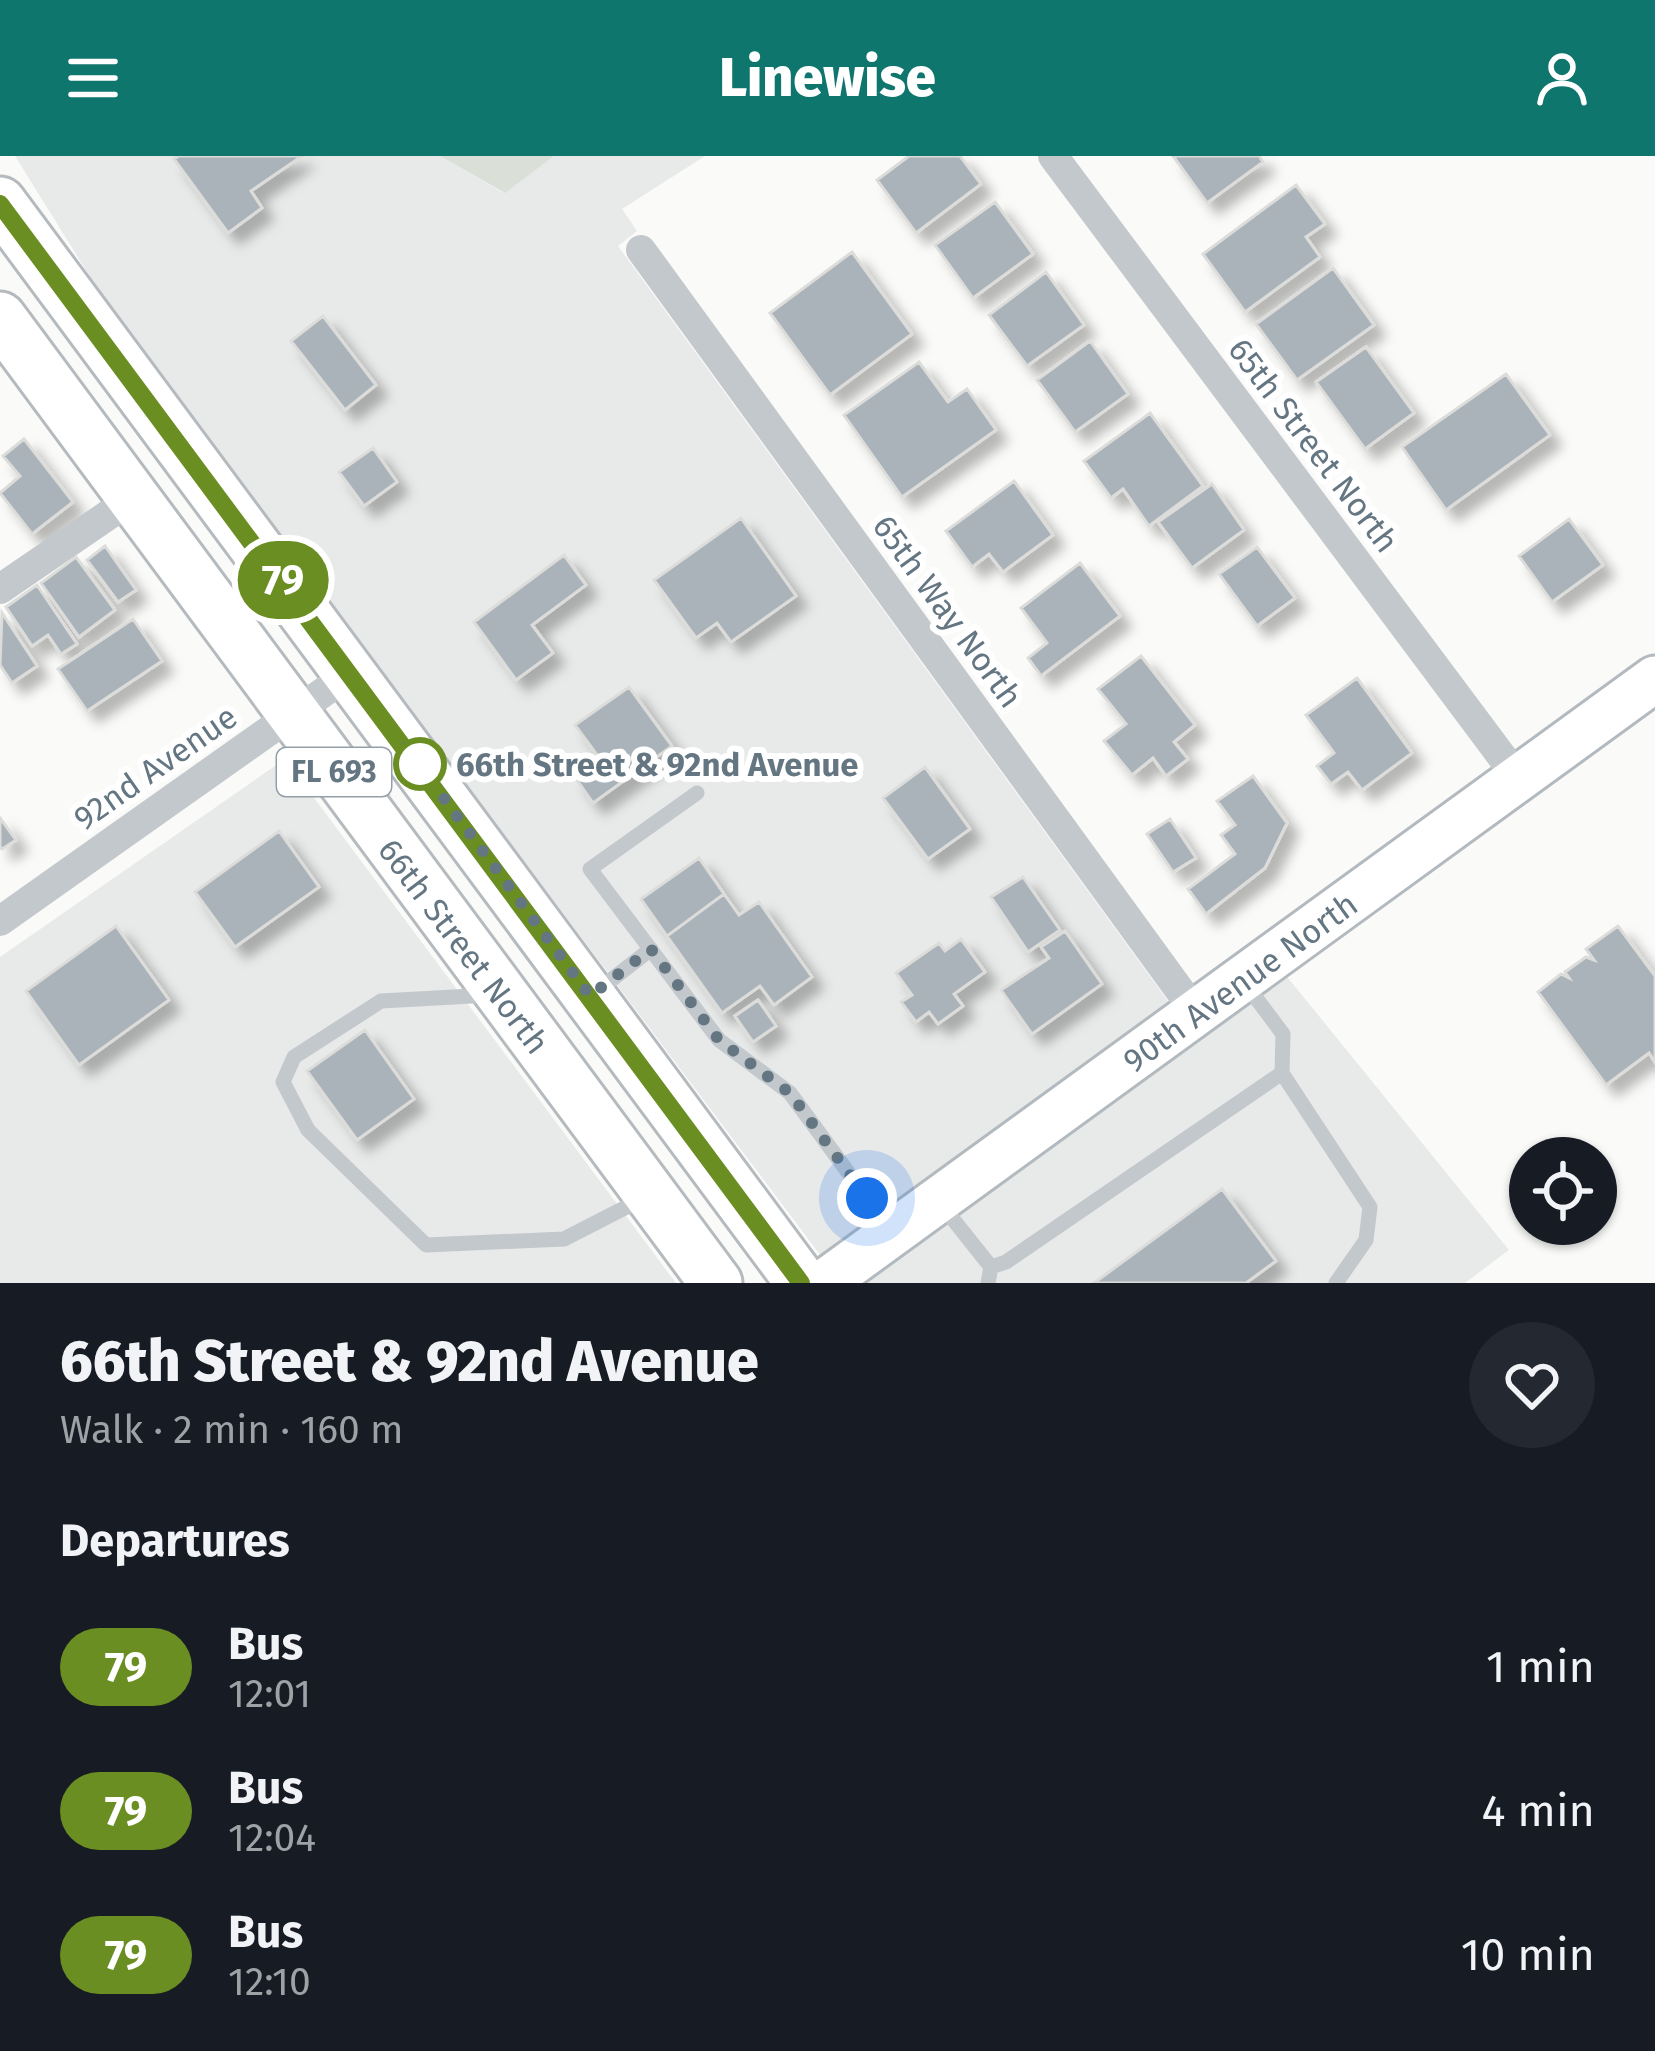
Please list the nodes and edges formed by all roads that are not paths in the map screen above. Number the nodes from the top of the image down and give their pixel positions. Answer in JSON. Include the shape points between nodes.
{"nodes":[{"id":1,"x":1053,"y":156,"type":"edge"},
{"id":2,"x":1,"y":206,"type":"edge"},
{"id":3,"x":641,"y":250,"type":"dead end"},
{"id":4,"x":0,"y":318,"type":"edge"},
{"id":5,"x":134,"y":498,"type":"junction"},
{"id":6,"x":0,"y":589,"type":"edge"},
{"id":7,"x":352,"y":672,"type":"junction"},
{"id":8,"x":1655,"y":679,"type":"edge"},
{"id":9,"x":291,"y":714,"type":"junction"},
{"id":10,"x":1518,"y":778,"type":"junction"},
{"id":11,"x":697,"y":793,"type":"dead end"},
{"id":12,"x":0,"y":921,"type":"edge"},
{"id":13,"x":651,"y":949,"type":"junction"},
{"id":14,"x":1243,"y":980,"type":"junction"},
{"id":15,"x":500,"y":994,"type":"junction"},
{"id":16,"x":590,"y":996,"type":"junction"},
{"id":17,"x":1197,"y":1014,"type":"junction"},
{"id":18,"x":1282,"y":1073,"type":"junction"},
{"id":19,"x":650,"y":1196,"type":"junction"},
{"id":20,"x":938,"y":1200,"type":"junction"},
{"id":21,"x":893,"y":1233,"type":"junction"},
{"id":22,"x":989,"y":1275,"type":"edge"},
{"id":23,"x":716,"y":1283,"type":"edge"},
{"id":24,"x":802,"y":1283,"type":"edge"},
{"id":25,"x":824,"y":1283,"type":"edge"},
{"id":26,"x":1336,"y":1283,"type":"edge"}],
"edges":[{"from":1,"to":10,"type":"street","name":"65th Street North"},
{"from":2,"to":7,"type":"main road","number":"FL 693"},
{"from":3,"to":17,"type":"street","name":"65th Way North"},
{"from":4,"to":5,"type":"main road","name":"66th Street North","number":"FL 693"},
{"from":5,"to":6,"type":"street"},
{"from":5,"to":9,"type":"main road","name":"66th Street North","number":"FL 693"},
{"from":7,"to":9,"type":"street","name":"92nd Avenue"},
{"from":7,"to":16,"type":"main road","number":"FL 693"},
{"from":8,"to":10,"type":"street","name":"90th Avenue North"},
{"from":9,"to":12,"type":"street","name":"92nd Avenue"},
{"from":9,"to":15,"type":"main road","name":"66th Street North","number":"FL 693"},
{"from":10,"to":14,"type":"street","name":"90th Avenue North"},
{"from":11,"to":13,"type":"lane","via":[[590,868]]},
{"from":13,"to":16,"type":"lane"},
{"from":13,"to":21,"type":"lane","via":[[719,1040],[790,1093]]},
{"from":14,"to":17,"type":"street","name":"90th Avenue North"},
{"from":14,"to":18,"type":"lane","via":[[1283,1034]]},
{"from":15,"to":19,"type":"main road","name":"66th Street North","number":"FL 693"},
{"from":15,"to":19,"type":"lane","via":[[382,1000],[294,1057],[283,1082],[308,1130],[426,1245],[564,1239]]},
{"from":16,"to":24,"type":"main road","number":"FL 693"},
{"from":17,"to":20,"type":"street","name":"90th Avenue North"},
{"from":18,"to":22,"type":"lane"},
{"from":18,"to":26,"type":"lane","via":[[1370,1207],[1366,1240]]},
{"from":19,"to":23,"type":"main road","name":"66th Street North","number":"FL 693"},
{"from":20,"to":21,"type":"street","name":"90th Avenue North"},
{"from":20,"to":22,"type":"lane"},
{"from":21,"to":25,"type":"street","name":"90th Avenue North"}]}
